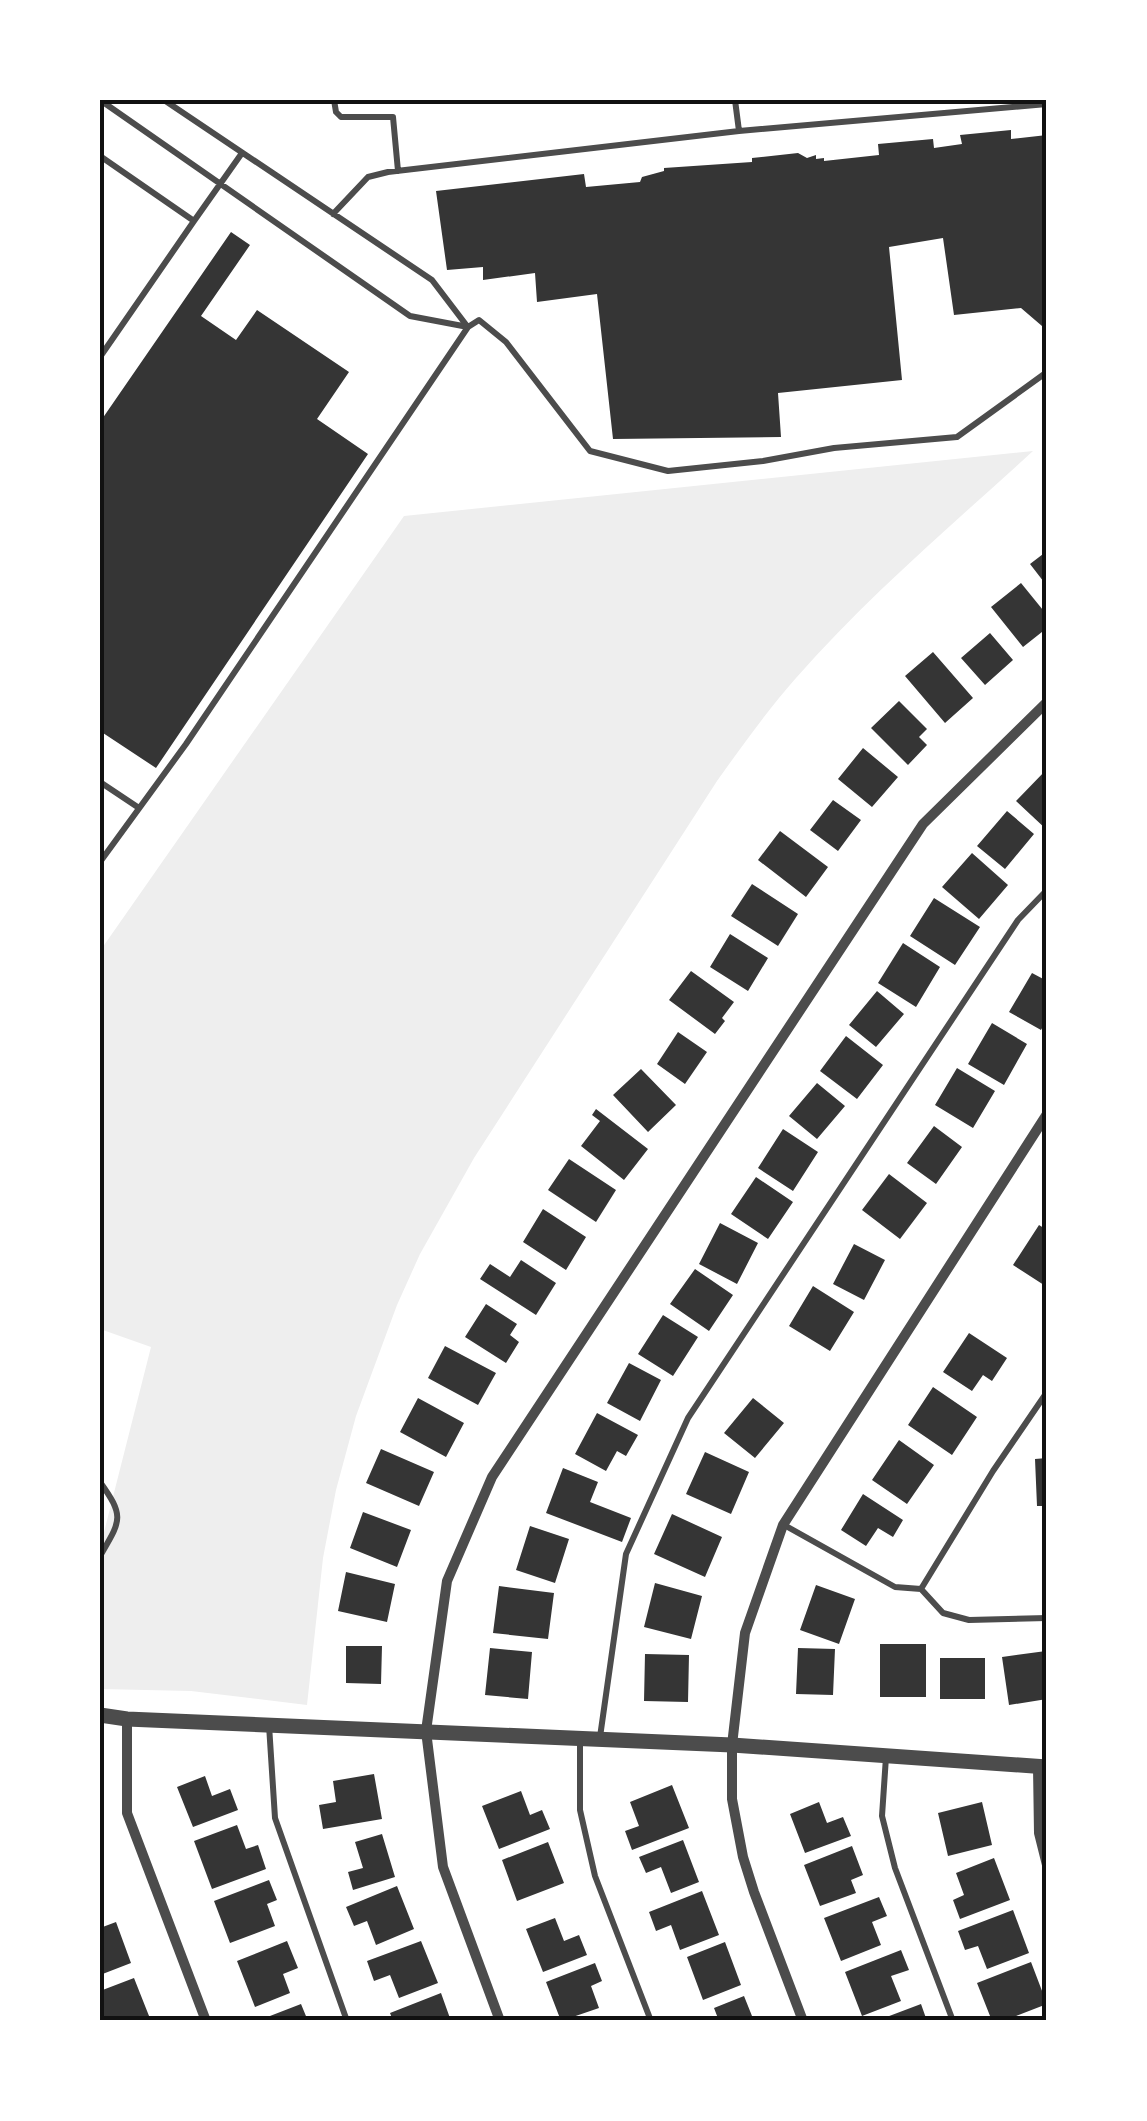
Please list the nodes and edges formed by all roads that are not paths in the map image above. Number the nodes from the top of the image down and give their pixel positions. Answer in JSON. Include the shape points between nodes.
{"nodes":[{"id":1,"x":100,"y":100,"type":"edge"},
{"id":2,"x":164,"y":100,"type":"edge"},
{"id":3,"x":334,"y":100,"type":"edge"},
{"id":4,"x":735,"y":100,"type":"edge"},
{"id":5,"x":1047,"y":104,"type":"edge"},
{"id":6,"x":739,"y":130,"type":"junction"},
{"id":7,"x":242,"y":153,"type":"junction"},
{"id":8,"x":100,"y":156,"type":"edge"},
{"id":9,"x":398,"y":171,"type":"junction"},
{"id":10,"x":221,"y":185,"type":"junction"},
{"id":11,"x":333,"y":214,"type":"junction"},
{"id":12,"x":194,"y":221,"type":"junction"},
{"id":13,"x":468,"y":326,"type":"junction"},
{"id":14,"x":100,"y":357,"type":"edge"},
{"id":15,"x":1047,"y":372,"type":"edge"},
{"id":16,"x":1047,"y":702,"type":"edge"},
{"id":17,"x":100,"y":782,"type":"edge"},
{"id":18,"x":139,"y":808,"type":"junction"},
{"id":19,"x":100,"y":862,"type":"edge"},
{"id":20,"x":1047,"y":890,"type":"edge"},
{"id":21,"x":1047,"y":1114,"type":"edge"},
{"id":22,"x":1047,"y":1392,"type":"edge"},
{"id":23,"x":100,"y":1482,"type":"edge"},
{"id":24,"x":783,"y":1524,"type":"junction"},
{"id":25,"x":100,"y":1556,"type":"edge"},
{"id":26,"x":921,"y":1589,"type":"junction"},
{"id":27,"x":1047,"y":1618,"type":"edge"},
{"id":28,"x":100,"y":1715,"type":"edge"},
{"id":29,"x":126,"y":1719,"type":"junction"},
{"id":30,"x":270,"y":1725,"type":"junction"},
{"id":31,"x":426,"y":1732,"type":"junction"},
{"id":32,"x":600,"y":1739,"type":"junction"},
{"id":33,"x":580,"y":1740,"type":"junction"},
{"id":34,"x":732,"y":1745,"type":"junction"},
{"id":35,"x":886,"y":1756,"type":"junction"},
{"id":36,"x":1043,"y":1767,"type":"edge"},
{"id":37,"x":1047,"y":1866,"type":"edge"},
{"id":38,"x":206,"y":2021,"type":"edge"},
{"id":39,"x":348,"y":2021,"type":"edge"},
{"id":40,"x":500,"y":2021,"type":"edge"},
{"id":41,"x":651,"y":2021,"type":"edge"},
{"id":42,"x":804,"y":2021,"type":"edge"},
{"id":43,"x":953,"y":2021,"type":"edge"}],
"edges":[{"from":1,"to":10,"type":"lane"},
{"from":2,"to":7,"type":"lane"},
{"from":3,"to":9,"type":"lane","via":[[341,117],[393,117]]},
{"from":4,"to":6,"type":"lane"},
{"from":5,"to":6,"type":"lane"},
{"from":6,"to":9,"type":"lane"},
{"from":7,"to":10,"type":"lane"},
{"from":7,"to":11,"type":"lane"},
{"from":8,"to":12,"type":"lane"},
{"from":9,"to":11,"type":"lane","via":[[368,177]]},
{"from":10,"to":12,"type":"lane"},
{"from":10,"to":13,"type":"lane","via":[[410,316]]},
{"from":11,"to":13,"type":"lane","via":[[432,280]]},
{"from":12,"to":14,"type":"lane"},
{"from":13,"to":15,"type":"lane","via":[[479,320],[506,342],[590,451],[668,471],[956,437]]},
{"from":13,"to":18,"type":"lane"},
{"from":16,"to":31,"type":"street","via":[[923,824],[492,1477],[447,1581]]},
{"from":17,"to":18,"type":"lane"},
{"from":18,"to":19,"type":"lane"},
{"from":20,"to":32,"type":"lane","via":[[1018,920],[688,1418],[626,1554]]},
{"from":21,"to":24,"type":"street"},
{"from":22,"to":26,"type":"lane"},
{"from":23,"to":25,"type":"lane","via":[[118,1507],[119,1523]]},
{"from":24,"to":26,"type":"lane","via":[[895,1587]]},
{"from":24,"to":34,"type":"street","via":[[745,1634]]},
{"from":26,"to":27,"type":"lane","via":[[944,1613],[969,1620]]},
{"from":28,"to":29,"type":"street"},
{"from":29,"to":30,"type":"street"},
{"from":29,"to":38,"type":"street","via":[[128,1813]]},
{"from":30,"to":31,"type":"street"},
{"from":30,"to":39,"type":"lane","via":[[275,1818]]},
{"from":31,"to":33,"type":"street"},
{"from":31,"to":40,"type":"street","via":[[443,1866]]},
{"from":32,"to":33,"type":"street"},
{"from":32,"to":34,"type":"street"},
{"from":33,"to":41,"type":"lane","via":[[580,1810],[595,1876]]},
{"from":34,"to":35,"type":"street"},
{"from":34,"to":42,"type":"street","via":[[732,1799],[743,1858]]},
{"from":35,"to":36,"type":"street"},
{"from":35,"to":43,"type":"lane","via":[[886,1833]]},
{"from":36,"to":37,"type":"street","via":[[1039,1833]]}]}
